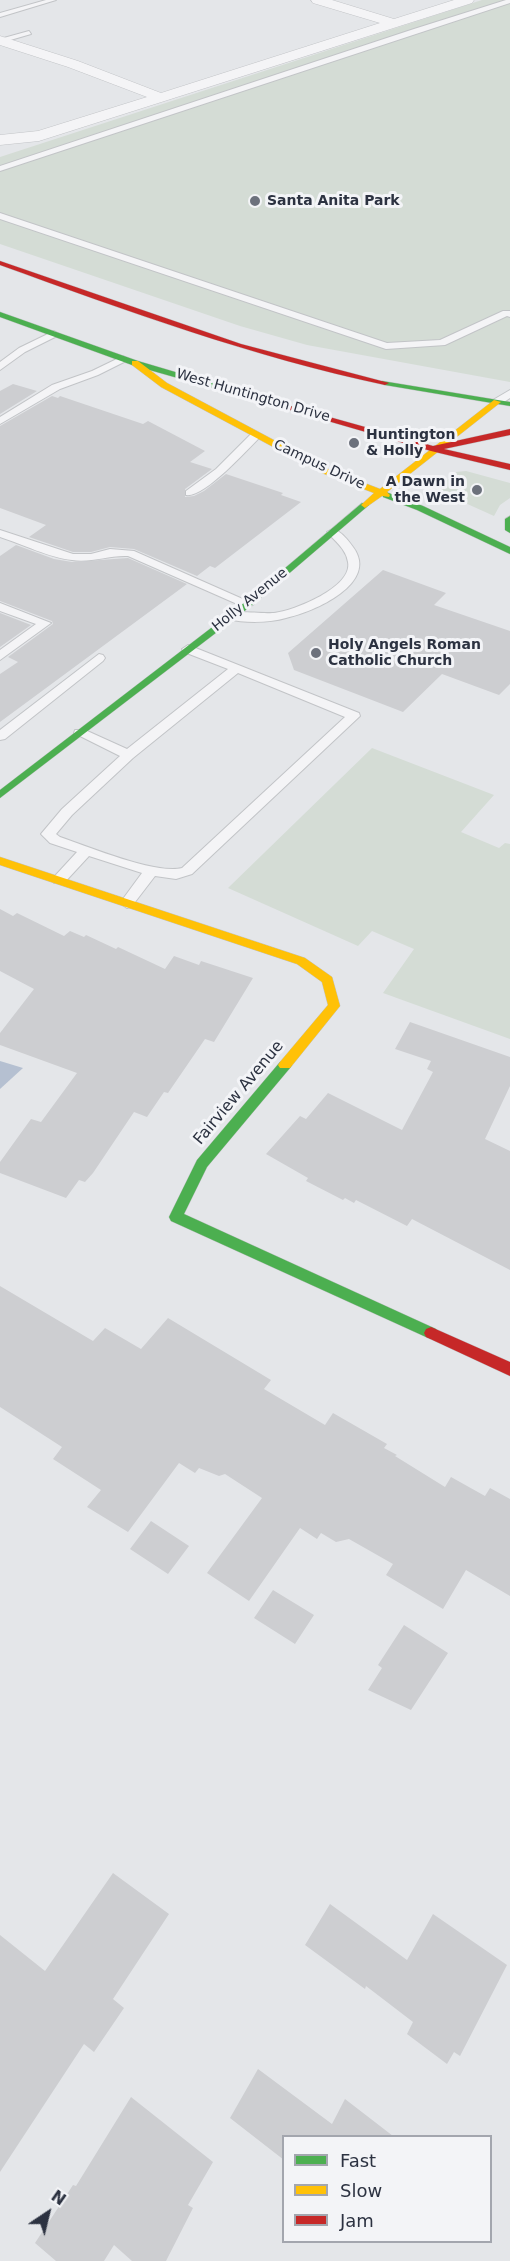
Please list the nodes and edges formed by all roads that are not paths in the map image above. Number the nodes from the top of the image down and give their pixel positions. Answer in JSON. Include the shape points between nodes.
{"nodes":[{"id":1,"x":53,"y":0,"type":"edge"},
{"id":2,"x":318,"y":0,"type":"edge"},
{"id":3,"x":466,"y":0,"type":"edge"},
{"id":4,"x":510,"y":1,"type":"edge"},
{"id":5,"x":0,"y":15,"type":"edge"},
{"id":6,"x":393,"y":22,"type":"junction"},
{"id":7,"x":29,"y":33,"type":"dead end"},
{"id":8,"x":1,"y":40,"type":"edge"},
{"id":9,"x":162,"y":98,"type":"junction"},
{"id":10,"x":0,"y":140,"type":"edge"},
{"id":11,"x":0,"y":169,"type":"edge"},
{"id":12,"x":0,"y":216,"type":"edge"},
{"id":13,"x":0,"y":264,"type":"edge"},
{"id":14,"x":0,"y":314,"type":"edge"},
{"id":15,"x":510,"y":314,"type":"edge"},
{"id":16,"x":54,"y":334,"type":"junction"},
{"id":17,"x":129,"y":361,"type":"junction"},
{"id":18,"x":0,"y":367,"type":"edge"},
{"id":19,"x":510,"y":393,"type":"edge"},
{"id":20,"x":504,"y":403,"type":"edge"},
{"id":21,"x":0,"y":421,"type":"edge"},
{"id":22,"x":510,"y":432,"type":"edge"},
{"id":23,"x":256,"y":435,"type":"junction"},
{"id":24,"x":434,"y":449,"type":"junction"},
{"id":25,"x":510,"y":467,"type":"edge"},
{"id":26,"x":190,"y":493,"type":"dead end"},
{"id":27,"x":379,"y":493,"type":"junction"},
{"id":28,"x":510,"y":519,"type":"edge"},
{"id":29,"x":510,"y":530,"type":"edge"},
{"id":30,"x":333,"y":532,"type":"junction"},
{"id":31,"x":0,"y":533,"type":"edge"},
{"id":32,"x":510,"y":551,"type":"edge"},
{"id":33,"x":248,"y":604,"type":"junction"},
{"id":34,"x":0,"y":607,"type":"edge"},
{"id":35,"x":231,"y":616,"type":"junction"},
{"id":36,"x":188,"y":649,"type":"junction"},
{"id":37,"x":0,"y":656,"type":"edge"},
{"id":38,"x":99,"y":658,"type":"dead end"},
{"id":39,"x":237,"y":668,"type":"junction"},
{"id":40,"x":80,"y":733,"type":"junction"},
{"id":41,"x":0,"y":735,"type":"edge"},
{"id":42,"x":128,"y":755,"type":"junction"},
{"id":43,"x":0,"y":795,"type":"edge"},
{"id":44,"x":86,"y":850,"type":"junction"},
{"id":45,"x":0,"y":861,"type":"edge"},
{"id":46,"x":152,"y":871,"type":"junction"},
{"id":47,"x":59,"y":880,"type":"junction"},
{"id":48,"x":127,"y":903,"type":"junction"},
{"id":49,"x":510,"y":1369,"type":"edge"}],
"edges":[{"from":1,"to":5,"type":"lane"},
{"from":2,"to":6,"type":"street"},
{"from":3,"to":6,"type":"street"},
{"from":4,"to":11,"type":"lane"},
{"from":6,"to":9,"type":"street"},
{"from":7,"to":8,"type":"lane"},
{"from":8,"to":9,"type":"street"},
{"from":9,"to":10,"type":"street","via":[[39,136]]},
{"from":12,"to":15,"type":"lane","via":[[386,346],[442,343]]},
{"from":13,"to":20,"type":"main road","via":[[268,355],[348,375]]},
{"from":14,"to":16,"type":"main road","name":"West Huntington Drive"},
{"from":16,"to":17,"type":"main road","name":"West Huntington Drive"},
{"from":16,"to":18,"type":"lane","via":[[22,350]]},
{"from":17,"to":21,"type":"lane","via":[[56,387]]},
{"from":17,"to":23,"type":"main road","name":"Campus Drive","via":[[164,385]]},
{"from":17,"to":24,"type":"main road","name":"West Huntington Drive"},
{"from":19,"to":20,"type":"lane"},
{"from":20,"to":24,"type":"main road","name":"Holly Avenue"},
{"from":22,"to":24,"type":"main road"},
{"from":23,"to":26,"type":"lane","via":[[220,471]]},
{"from":23,"to":27,"type":"main road","name":"Campus Drive","via":[[325,471]]},
{"from":24,"to":25,"type":"main road","name":"West Huntington Drive"},
{"from":24,"to":27,"type":"main road","name":"Holly Avenue"},
{"from":27,"to":30,"type":"main road","name":"Holly Avenue"},
{"from":27,"to":32,"type":"main road","name":"Campus Drive"},
{"from":28,"to":29,"type":"main road"},
{"from":30,"to":33,"type":"main road","name":"Holly Avenue"},
{"from":30,"to":35,"type":"lane","via":[[347,544],[355,564],[353,576],[344,587],[288,615]]},
{"from":31,"to":33,"type":"lane","via":[[72,557],[130,553]]},
{"from":33,"to":35,"type":"main road","name":"Holly Avenue"},
{"from":34,"to":37,"type":"lane","via":[[45,623]]},
{"from":35,"to":36,"type":"main road","name":"Holly Avenue"},
{"from":36,"to":39,"type":"lane"},
{"from":36,"to":40,"type":"main road","name":"Holly Avenue"},
{"from":38,"to":41,"type":"lane"},
{"from":39,"to":42,"type":"lane"},
{"from":39,"to":46,"type":"lane","via":[[354,716],[187,871]]},
{"from":40,"to":42,"type":"lane"},
{"from":40,"to":43,"type":"main road","name":"Holly Avenue"},
{"from":42,"to":44,"type":"lane","via":[[48,834]]},
{"from":44,"to":46,"type":"lane"},
{"from":44,"to":47,"type":"lane"},
{"from":45,"to":47,"type":"main road","name":"Fairview Avenue"},
{"from":46,"to":48,"type":"lane"},
{"from":47,"to":48,"type":"main road","name":"Fairview Avenue"},
{"from":48,"to":49,"type":"main road","name":"Fairview Avenue","via":[[301,961],[328,980],[334,1006],[202,1164],[176,1217]]}]}
